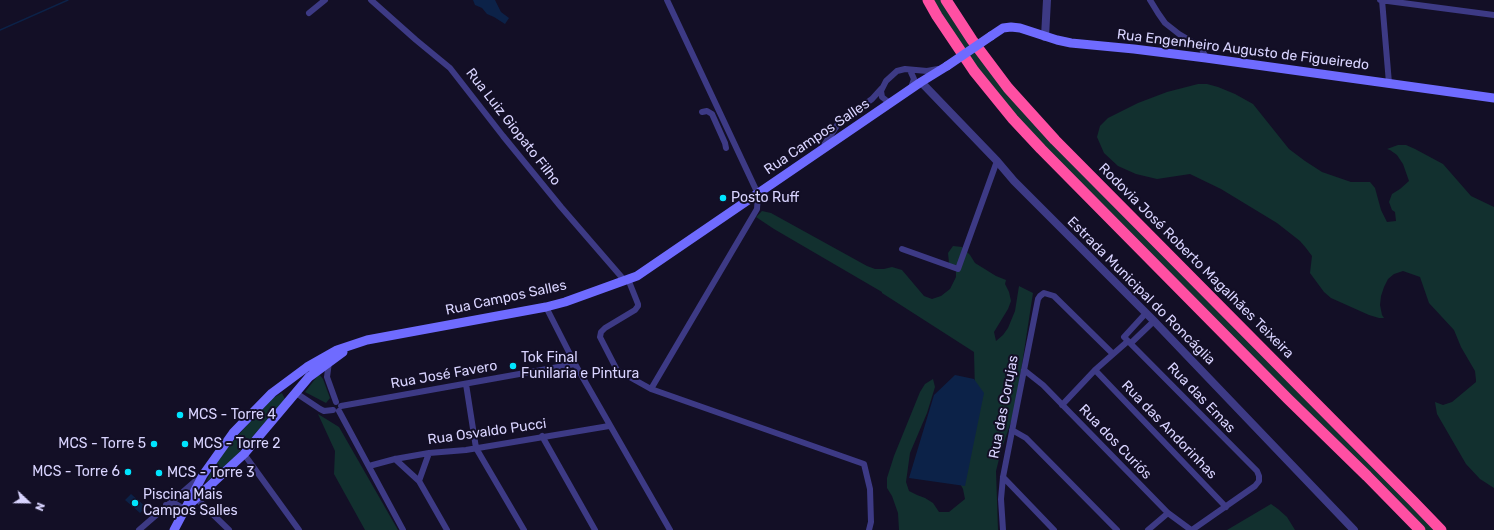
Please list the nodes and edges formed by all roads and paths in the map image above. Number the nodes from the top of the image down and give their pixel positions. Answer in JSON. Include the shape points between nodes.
{"nodes":[{"id":1,"x":325,"y":0,"type":"edge"},
{"id":2,"x":371,"y":0,"type":"edge"},
{"id":3,"x":667,"y":0,"type":"edge"},
{"id":4,"x":928,"y":0,"type":"edge"},
{"id":5,"x":946,"y":0,"type":"edge"},
{"id":6,"x":1047,"y":0,"type":"edge"},
{"id":7,"x":1150,"y":0,"type":"edge"},
{"id":8,"x":1382,"y":0,"type":"edge"},
{"id":9,"x":309,"y":13,"type":"dead end"},
{"id":10,"x":1494,"y":15,"type":"edge"},
{"id":11,"x":1045,"y":36,"type":"junction"},
{"id":12,"x":1206,"y":58,"type":"junction"},
{"id":13,"x":946,"y":66,"type":"junction"},
{"id":14,"x":910,"y":70,"type":"junction"},
{"id":15,"x":921,"y":82,"type":"junction"},
{"id":16,"x":1388,"y":83,"type":"junction"},
{"id":17,"x":882,"y":88,"type":"junction"},
{"id":18,"x":911,"y":89,"type":"junction"},
{"id":19,"x":1494,"y":98,"type":"edge"},
{"id":20,"x":892,"y":102,"type":"junction"},
{"id":21,"x":702,"y":112,"type":"dead end"},
{"id":22,"x":726,"y":148,"type":"dead end"},
{"id":23,"x":821,"y":151,"type":"junction"},
{"id":24,"x":997,"y":161,"type":"junction"},
{"id":25,"x":758,"y":194,"type":"junction"},
{"id":26,"x":902,"y":249,"type":"dead end"},
{"id":27,"x":627,"y":280,"type":"junction"},
{"id":28,"x":546,"y":307,"type":"junction"},
{"id":29,"x":1146,"y":314,"type":"junction"},
{"id":30,"x":1154,"y":321,"type":"junction"},
{"id":31,"x":1128,"y":340,"type":"junction"},
{"id":32,"x":354,"y":344,"type":"junction"},
{"id":33,"x":1113,"y":354,"type":"junction"},
{"id":34,"x":329,"y":362,"type":"junction"},
{"id":35,"x":575,"y":364,"type":"junction"},
{"id":36,"x":307,"y":367,"type":"junction"},
{"id":37,"x":318,"y":370,"type":"junction"},
{"id":38,"x":1024,"y":370,"type":"junction"},
{"id":39,"x":1095,"y":370,"type":"junction"},
{"id":40,"x":295,"y":375,"type":"junction"},
{"id":41,"x":327,"y":377,"type":"junction"},
{"id":42,"x":466,"y":384,"type":"junction"},
{"id":43,"x":651,"y":390,"type":"junction"},
{"id":44,"x":296,"y":393,"type":"junction"},
{"id":45,"x":264,"y":401,"type":"junction"},
{"id":46,"x":288,"y":402,"type":"junction"},
{"id":47,"x":1062,"y":404,"type":"junction"},
{"id":48,"x":337,"y":407,"type":"junction"},
{"id":49,"x":609,"y":426,"type":"junction"},
{"id":50,"x":1012,"y":430,"type":"junction"},
{"id":51,"x":542,"y":436,"type":"junction"},
{"id":52,"x":476,"y":448,"type":"junction"},
{"id":53,"x":429,"y":453,"type":"junction"},
{"id":54,"x":244,"y":454,"type":"junction"},
{"id":55,"x":216,"y":456,"type":"junction"},
{"id":56,"x":395,"y":459,"type":"junction"},
{"id":57,"x":369,"y":466,"type":"junction"},
{"id":58,"x":203,"y":474,"type":"junction"},
{"id":59,"x":1003,"y":477,"type":"junction"},
{"id":60,"x":419,"y":481,"type":"junction"},
{"id":61,"x":196,"y":498,"type":"junction"},
{"id":62,"x":166,"y":505,"type":"junction"},
{"id":63,"x":1226,"y":507,"type":"junction"},
{"id":64,"x":184,"y":511,"type":"junction"},
{"id":65,"x":1168,"y":513,"type":"junction"},
{"id":66,"x":139,"y":530,"type":"edge"},
{"id":67,"x":174,"y":530,"type":"edge"},
{"id":68,"x":229,"y":530,"type":"edge"},
{"id":69,"x":299,"y":530,"type":"edge"},
{"id":70,"x":403,"y":530,"type":"edge"},
{"id":71,"x":447,"y":530,"type":"edge"},
{"id":72,"x":524,"y":530,"type":"edge"},
{"id":73,"x":595,"y":530,"type":"edge"},
{"id":74,"x":670,"y":530,"type":"edge"},
{"id":75,"x":869,"y":530,"type":"edge"},
{"id":76,"x":1003,"y":530,"type":"edge"},
{"id":77,"x":1054,"y":530,"type":"edge"},
{"id":78,"x":1117,"y":530,"type":"edge"},
{"id":79,"x":1148,"y":530,"type":"edge"},
{"id":80,"x":1192,"y":530,"type":"edge"},
{"id":81,"x":1354,"y":530,"type":"edge"},
{"id":82,"x":1420,"y":530,"type":"edge"},
{"id":83,"x":1441,"y":530,"type":"edge"}],
"edges":[{"from":1,"to":9,"type":"street"},
{"from":2,"to":27,"type":"street","name":"Rua Luiz Giopato Filho","via":[[450,68],[562,207]]},
{"from":3,"to":25,"type":"street"},
{"from":4,"to":82,"type":"highway","via":[[974,71],[1032,139]]},
{"from":5,"to":83,"type":"highway","name":"Rodovia José Roberto Magalhães Teixeira","via":[[1008,88],[1050,135]]},
{"from":6,"to":11,"type":"street"},
{"from":7,"to":12,"type":"street","via":[[1165,23],[1201,48]]},
{"from":8,"to":10,"type":"street"},
{"from":8,"to":16,"type":"street"},
{"from":11,"to":12,"type":"main road","name":"Rua Engenheiro Augusto de Figueiredo","via":[[1071,43]]},
{"from":11,"to":13,"type":"main road","name":"Rua Engenheiro Augusto de Figueiredo","bridge":true,"via":[[1020,28],[1003,28]]},
{"from":12,"to":16,"type":"main road","name":"Rua Engenheiro Augusto de Figueiredo"},
{"from":13,"to":14,"type":"street","via":[[927,71]]},
{"from":13,"to":15,"type":"main road","name":"Rua Campos Salles"},
{"from":14,"to":15,"type":"street","name":"Estrada Municipal do Roncáglia"},
{"from":14,"to":17,"type":"street","via":[[897,71]]},
{"from":14,"to":18,"type":"street","via":[[914,79]]},
{"from":15,"to":18,"type":"main road","name":"Rua Campos Salles"},
{"from":15,"to":24,"type":"street","name":"Estrada Municipal do Roncáglia"},
{"from":16,"to":19,"type":"main road","name":"Rua Engenheiro Augusto de Figueiredo"},
{"from":17,"to":20,"type":"street","via":[[882,97]]},
{"from":17,"to":23,"type":"street","via":[[872,99],[838,124]]},
{"from":18,"to":20,"type":"main road","name":"Rua Campos Salles"},
{"from":20,"to":23,"type":"main road","name":"Rua Campos Salles"},
{"from":21,"to":22,"type":"street","via":[[712,114]]},
{"from":23,"to":25,"type":"main road","name":"Rua Campos Salles"},
{"from":24,"to":26,"type":"street","via":[[958,269]]},
{"from":24,"to":29,"type":"street","name":"Estrada Municipal do Roncáglia"},
{"from":25,"to":27,"type":"main road","name":"Rua Campos Salles","via":[[637,276]]},
{"from":25,"to":43,"type":"street","via":[[757,209]]},
{"from":27,"to":28,"type":"main road","name":"Rua Campos Salles"},
{"from":27,"to":43,"type":"street","name":"Rua Luiz Giopato Filho","via":[[638,306],[604,328],[600,336],[617,370]]},
{"from":28,"to":32,"type":"main road","name":"Rua Campos Salles"},
{"from":28,"to":35,"type":"street"},
{"from":29,"to":30,"type":"street","name":"Estrada Municipal do Roncáglia"},
{"from":29,"to":31,"type":"street"},
{"from":30,"to":31,"type":"street"},
{"from":30,"to":81,"type":"street","name":"Estrada Municipal do Roncáglia"},
{"from":31,"to":33,"type":"street"},
{"from":31,"to":63,"type":"street","name":"Rua das Emas","via":[[1257,471],[1259,481],[1255,486]]},
{"from":32,"to":34,"type":"main road"},
{"from":32,"to":36,"type":"main road","name":"Rua Campos Salles","via":[[337,350]]},
{"from":33,"to":38,"type":"street","name":"Rua das Corujas","via":[[1054,296],[1044,293],[1038,299]]},
{"from":33,"to":39,"type":"street"},
{"from":34,"to":37,"type":"main road"},
{"from":34,"to":41,"type":"street"},
{"from":35,"to":42,"type":"street","name":"Rua José Favero"},
{"from":35,"to":49,"type":"street"},
{"from":36,"to":37,"type":"main road"},
{"from":36,"to":40,"type":"main road","name":"Rua Campos Salles"},
{"from":37,"to":41,"type":"street"},
{"from":37,"to":44,"type":"main road","via":[[308,377]]},
{"from":38,"to":47,"type":"street","name":"Rua dos Curiós"},
{"from":38,"to":50,"type":"street","name":"Rua das Corujas"},
{"from":39,"to":47,"type":"street"},
{"from":39,"to":63,"type":"street","name":"Rua das Andorinhas"},
{"from":40,"to":44,"type":"main road","via":[[290,386]]},
{"from":40,"to":45,"type":"main road","name":"Rua Campos Salles"},
{"from":41,"to":48,"type":"street"},
{"from":42,"to":48,"type":"street","name":"Rua José Favero"},
{"from":42,"to":52,"type":"street"},
{"from":43,"to":75,"type":"street","via":[[864,464],[870,489]]},
{"from":44,"to":46,"type":"main road"},
{"from":44,"to":48,"type":"street","name":"Rua José Favero","via":[[324,411]]},
{"from":45,"to":46,"type":"main road","via":[[282,393]]},
{"from":45,"to":55,"type":"main road","name":"Rua Campos Salles","via":[[233,433]]},
{"from":46,"to":54,"type":"main road"},
{"from":47,"to":65,"type":"street","name":"Rua dos Curiós"},
{"from":48,"to":57,"type":"street"},
{"from":49,"to":51,"type":"street","name":"Rua Osvaldo Pucci"},
{"from":49,"to":74,"type":"street"},
{"from":50,"to":59,"type":"street","name":"Rua das Corujas"},
{"from":50,"to":78,"type":"street","via":[[1026,438]]},
{"from":51,"to":52,"type":"street","name":"Rua Osvaldo Pucci"},
{"from":51,"to":73,"type":"street"},
{"from":52,"to":53,"type":"street","name":"Rua Osvaldo Pucci"},
{"from":52,"to":72,"type":"street"},
{"from":53,"to":56,"type":"street","name":"Rua Osvaldo Pucci"},
{"from":53,"to":60,"type":"street"},
{"from":54,"to":61,"type":"main road"},
{"from":54,"to":69,"type":"street"},
{"from":55,"to":58,"type":"main road","name":"Rua Campos Salles"},
{"from":55,"to":61,"type":"main road","name":"Rua Campos Salles"},
{"from":56,"to":57,"type":"street","name":"Rua Osvaldo Pucci"},
{"from":56,"to":60,"type":"street"},
{"from":57,"to":70,"type":"street"},
{"from":58,"to":62,"type":"street"},
{"from":58,"to":64,"type":"main road","name":"Rua Campos Salles"},
{"from":59,"to":76,"type":"street","name":"Rua das Corujas"},
{"from":59,"to":77,"type":"street"},
{"from":60,"to":71,"type":"street"},
{"from":61,"to":64,"type":"main road"},
{"from":61,"to":68,"type":"street"},
{"from":62,"to":64,"type":"street","via":[[176,504]]},
{"from":62,"to":66,"type":"street"},
{"from":63,"to":80,"type":"street"},
{"from":64,"to":67,"type":"main road"},
{"from":65,"to":79,"type":"street"},
{"from":65,"to":80,"type":"street","name":"Rua dos Curiós"}]}
